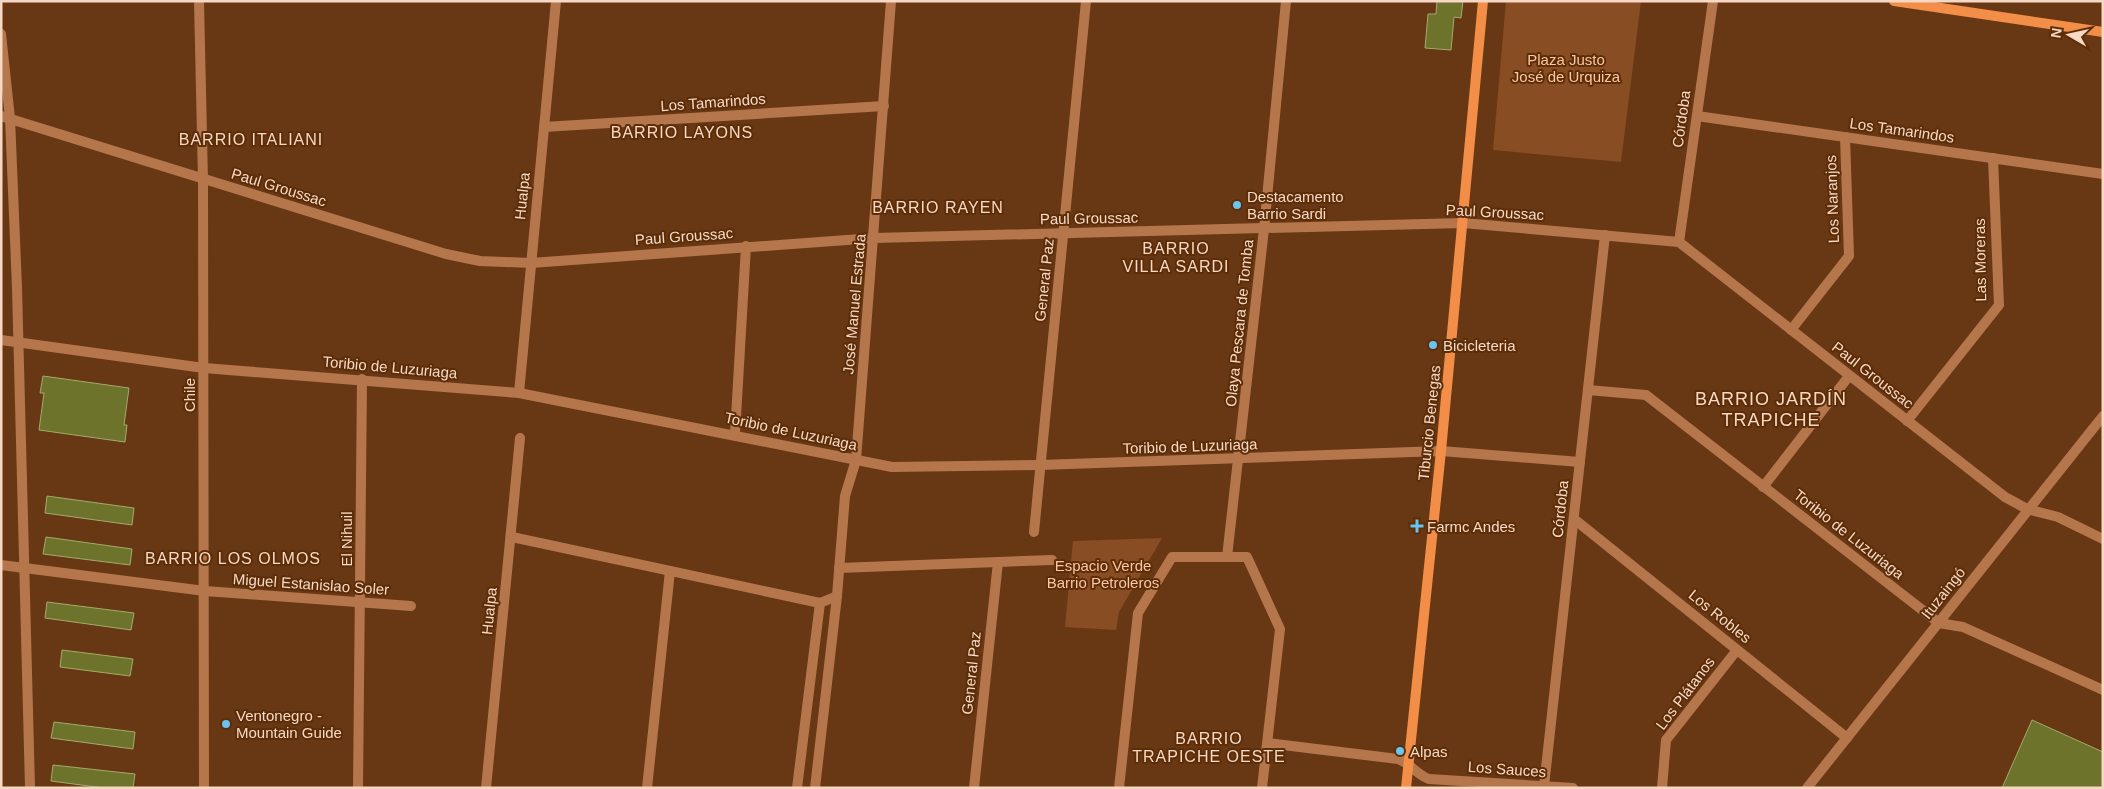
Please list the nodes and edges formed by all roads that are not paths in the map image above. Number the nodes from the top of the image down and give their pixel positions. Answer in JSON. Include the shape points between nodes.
{"nodes":[{"id":1,"x":199,"y":1,"type":"edge"},
{"id":2,"x":556,"y":1,"type":"edge"},
{"id":3,"x":891,"y":1,"type":"edge"},
{"id":4,"x":1086,"y":1,"type":"edge"},
{"id":5,"x":1286,"y":1,"type":"edge"},
{"id":6,"x":1483,"y":1,"type":"edge"},
{"id":7,"x":1713,"y":1,"type":"edge"},
{"id":8,"x":1894,"y":1,"type":"edge"},
{"id":9,"x":1923,"y":3,"type":"edge"},
{"id":10,"x":2103,"y":32,"type":"edge"},
{"id":11,"x":1,"y":34,"type":"edge"},
{"id":12,"x":884,"y":106,"type":"junction"},
{"id":13,"x":1697,"y":116,"type":"junction"},
{"id":14,"x":6,"y":117,"type":"edge"},
{"id":15,"x":544,"y":127,"type":"junction"},
{"id":16,"x":1845,"y":137,"type":"junction"},
{"id":17,"x":1993,"y":158,"type":"junction"},
{"id":18,"x":2103,"y":174,"type":"edge"},
{"id":19,"x":203,"y":180,"type":"junction"},
{"id":20,"x":1463,"y":223,"type":"junction"},
{"id":21,"x":1264,"y":230,"type":"junction"},
{"id":22,"x":1064,"y":234,"type":"junction"},
{"id":23,"x":1605,"y":236,"type":"junction"},
{"id":24,"x":874,"y":238,"type":"junction"},
{"id":25,"x":1679,"y":242,"type":"junction"},
{"id":26,"x":746,"y":246,"type":"junction"},
{"id":27,"x":530,"y":263,"type":"junction"},
{"id":28,"x":1791,"y":330,"type":"junction"},
{"id":29,"x":1,"y":340,"type":"edge"},
{"id":30,"x":18,"y":343,"type":"junction"},
{"id":31,"x":204,"y":368,"type":"junction"},
{"id":32,"x":1849,"y":376,"type":"junction"},
{"id":33,"x":362,"y":380,"type":"junction"},
{"id":34,"x":1588,"y":390,"type":"junction"},
{"id":35,"x":519,"y":393,"type":"junction"},
{"id":36,"x":2103,"y":416,"type":"edge"},
{"id":37,"x":1907,"y":422,"type":"junction"},
{"id":38,"x":735,"y":434,"type":"junction"},
{"id":39,"x":520,"y":438,"type":"dead end"},
{"id":40,"x":1441,"y":451,"type":"junction"},
{"id":41,"x":856,"y":460,"type":"junction"},
{"id":42,"x":1239,"y":460,"type":"junction"},
{"id":43,"x":1580,"y":462,"type":"junction"},
{"id":44,"x":1040,"y":465,"type":"junction"},
{"id":45,"x":1764,"y":487,"type":"junction"},
{"id":46,"x":2027,"y":509,"type":"junction"},
{"id":47,"x":1574,"y":519,"type":"junction"},
{"id":48,"x":1034,"y":532,"type":"dead end"},
{"id":49,"x":512,"y":537,"type":"junction"},
{"id":50,"x":2103,"y":539,"type":"edge"},
{"id":51,"x":1227,"y":557,"type":"junction"},
{"id":52,"x":1052,"y":560,"type":"dead end"},
{"id":53,"x":998,"y":562,"type":"junction"},
{"id":54,"x":1,"y":565,"type":"edge"},
{"id":55,"x":24,"y":568,"type":"junction"},
{"id":56,"x":839,"y":568,"type":"junction"},
{"id":57,"x":670,"y":571,"type":"junction"},
{"id":58,"x":205,"y":591,"type":"junction"},
{"id":59,"x":837,"y":596,"type":"junction"},
{"id":60,"x":361,"y":602,"type":"junction"},
{"id":61,"x":820,"y":603,"type":"junction"},
{"id":62,"x":411,"y":606,"type":"dead end"},
{"id":63,"x":1939,"y":623,"type":"junction"},
{"id":64,"x":1737,"y":650,"type":"junction"},
{"id":65,"x":2103,"y":690,"type":"edge"},
{"id":66,"x":1847,"y":738,"type":"junction"},
{"id":67,"x":1267,"y":743,"type":"junction"},
{"id":68,"x":1409,"y":764,"type":"junction"},
{"id":69,"x":1544,"y":786,"type":"junction"},
{"id":70,"x":30,"y":788,"type":"edge"},
{"id":71,"x":204,"y":788,"type":"edge"},
{"id":72,"x":358,"y":788,"type":"edge"},
{"id":73,"x":486,"y":788,"type":"edge"},
{"id":74,"x":648,"y":788,"type":"edge"},
{"id":75,"x":797,"y":788,"type":"edge"},
{"id":76,"x":815,"y":788,"type":"edge"},
{"id":77,"x":974,"y":788,"type":"edge"},
{"id":78,"x":1118,"y":788,"type":"edge"},
{"id":79,"x":1262,"y":788,"type":"edge"},
{"id":80,"x":1406,"y":788,"type":"edge"},
{"id":81,"x":1573,"y":788,"type":"edge"},
{"id":82,"x":1662,"y":788,"type":"edge"},
{"id":83,"x":1807,"y":788,"type":"edge"}],
"edges":[{"from":1,"to":19,"type":"street","name":"Chile"},
{"from":2,"to":15,"type":"street","name":"Hualpa"},
{"from":3,"to":12,"type":"street","name":"José Manuel Estrada"},
{"from":4,"to":22,"type":"street","name":"General Paz"},
{"from":5,"to":21,"type":"street","name":"Olaya Pescara de Tomba"},
{"from":6,"to":20,"type":"main road","name":"Tiburcio Benegas"},
{"from":7,"to":13,"type":"street","name":"Córdoba"},
{"from":8,"to":9,"type":"main road"},
{"from":9,"to":10,"type":"main road"},
{"from":11,"to":14,"type":"street"},
{"from":12,"to":15,"type":"street","name":"Los Tamarindos"},
{"from":12,"to":24,"type":"street","name":"José Manuel Estrada"},
{"from":13,"to":16,"type":"street","name":"Los Tamarindos"},
{"from":13,"to":25,"type":"street","name":"Córdoba"},
{"from":14,"to":19,"type":"street","name":"Paul Groussac"},
{"from":14,"to":30,"type":"street"},
{"from":15,"to":27,"type":"street","name":"Hualpa"},
{"from":16,"to":17,"type":"street","name":"Los Tamarindos"},
{"from":16,"to":28,"type":"street","name":"Los Naranjos","via":[[1849,256]]},
{"from":17,"to":18,"type":"street","name":"Los Tamarindos"},
{"from":17,"to":37,"type":"street","name":"Las Moreras","via":[[1999,306]]},
{"from":19,"to":27,"type":"street","name":"Paul Groussac","via":[[453,256],[480,261]]},
{"from":19,"to":31,"type":"street","name":"Chile"},
{"from":20,"to":21,"type":"street","name":"Paul Groussac"},
{"from":20,"to":23,"type":"street","name":"Paul Groussac"},
{"from":20,"to":40,"type":"main road","name":"Tiburcio Benegas"},
{"from":21,"to":22,"type":"street","name":"Paul Groussac"},
{"from":21,"to":42,"type":"street","name":"Olaya Pescara de Tomba"},
{"from":22,"to":24,"type":"street","name":"Paul Groussac"},
{"from":22,"to":44,"type":"street","name":"General Paz"},
{"from":23,"to":25,"type":"street","name":"Paul Groussac"},
{"from":23,"to":34,"type":"street","name":"Córdoba"},
{"from":24,"to":26,"type":"street","name":"Paul Groussac"},
{"from":24,"to":41,"type":"street","name":"José Manuel Estrada"},
{"from":25,"to":28,"type":"street","name":"Paul Groussac"},
{"from":26,"to":27,"type":"street","name":"Paul Groussac"},
{"from":26,"to":38,"type":"street"},
{"from":27,"to":35,"type":"street","name":"Hualpa"},
{"from":28,"to":32,"type":"street","name":"Paul Groussac"},
{"from":29,"to":30,"type":"street","name":"Toribio de Luzuriaga"},
{"from":30,"to":31,"type":"street","name":"Toribio de Luzuriaga"},
{"from":30,"to":55,"type":"street"},
{"from":31,"to":33,"type":"street","name":"Toribio de Luzuriaga"},
{"from":31,"to":58,"type":"street","name":"Chile"},
{"from":32,"to":37,"type":"street","name":"Paul Groussac"},
{"from":32,"to":45,"type":"street"},
{"from":33,"to":35,"type":"street","name":"Toribio de Luzuriaga"},
{"from":33,"to":60,"type":"street","name":"El Nihuil"},
{"from":34,"to":43,"type":"street","name":"Córdoba"},
{"from":34,"to":45,"type":"street","name":"Toribio de Luzuriaga","via":[[1646,395]]},
{"from":35,"to":38,"type":"street","name":"Toribio de Luzuriaga"},
{"from":36,"to":46,"type":"street","name":"Ituzaingó"},
{"from":37,"to":46,"type":"street","name":"Paul Groussac","via":[[2005,498]]},
{"from":38,"to":41,"type":"street","name":"Toribio de Luzuriaga"},
{"from":39,"to":49,"type":"street","name":"Hualpa"},
{"from":40,"to":42,"type":"street","name":"Toribio de Luzuriaga"},
{"from":40,"to":43,"type":"street","name":"Toribio de Luzuriaga"},
{"from":40,"to":68,"type":"main road","name":"Tiburcio Benegas"},
{"from":41,"to":44,"type":"street","name":"Toribio de Luzuriaga","via":[[892,467]]},
{"from":41,"to":56,"type":"street","name":"José Manuel Estrada","via":[[845,496]]},
{"from":42,"to":44,"type":"street","name":"Toribio de Luzuriaga"},
{"from":42,"to":51,"type":"street","name":"Olaya Pescara de Tomba"},
{"from":43,"to":47,"type":"street","name":"Córdoba"},
{"from":44,"to":48,"type":"street","name":"General Paz"},
{"from":45,"to":63,"type":"street","name":"Toribio de Luzuriaga"},
{"from":46,"to":50,"type":"street","name":"Paul Groussac","via":[[2058,517]]},
{"from":46,"to":63,"type":"street","name":"Ituzaingó"},
{"from":47,"to":64,"type":"street","name":"Los Robles"},
{"from":47,"to":69,"type":"street","name":"Córdoba"},
{"from":49,"to":57,"type":"street"},
{"from":49,"to":73,"type":"street","name":"Hualpa"},
{"from":51,"to":67,"type":"street","via":[[1247,557],[1280,629]]},
{"from":51,"to":78,"type":"street","via":[[1172,557],[1138,613]]},
{"from":52,"to":53,"type":"street"},
{"from":53,"to":56,"type":"street"},
{"from":53,"to":77,"type":"street","name":"General Paz"},
{"from":54,"to":55,"type":"street","name":"Miguel Estanislao Soler"},
{"from":55,"to":58,"type":"street","name":"Miguel Estanislao Soler"},
{"from":55,"to":70,"type":"street"},
{"from":56,"to":59,"type":"street"},
{"from":57,"to":61,"type":"street"},
{"from":57,"to":74,"type":"street"},
{"from":58,"to":60,"type":"street","name":"Miguel Estanislao Soler"},
{"from":58,"to":71,"type":"street","name":"Chile"},
{"from":59,"to":61,"type":"street"},
{"from":59,"to":76,"type":"street"},
{"from":60,"to":62,"type":"street","name":"Miguel Estanislao Soler"},
{"from":60,"to":72,"type":"street","name":"El Nihuil"},
{"from":61,"to":75,"type":"street"},
{"from":63,"to":65,"type":"street","name":"Toribio de Luzuriaga","via":[[1963,627]]},
{"from":63,"to":66,"type":"street","name":"Ituzaingó"},
{"from":64,"to":66,"type":"street","name":"Los Robles"},
{"from":64,"to":82,"type":"street","name":"Los Plátanos","via":[[1666,740]]},
{"from":66,"to":83,"type":"street","name":"Ituzaingó"},
{"from":67,"to":68,"type":"street","name":"Los Sauces","via":[[1387,756]]},
{"from":67,"to":79,"type":"street"},
{"from":68,"to":69,"type":"street","name":"Los Sauces","via":[[1429,779]]},
{"from":68,"to":80,"type":"main road","name":"Tiburcio Benegas"},
{"from":69,"to":81,"type":"street","name":"Los Sauces"}]}
